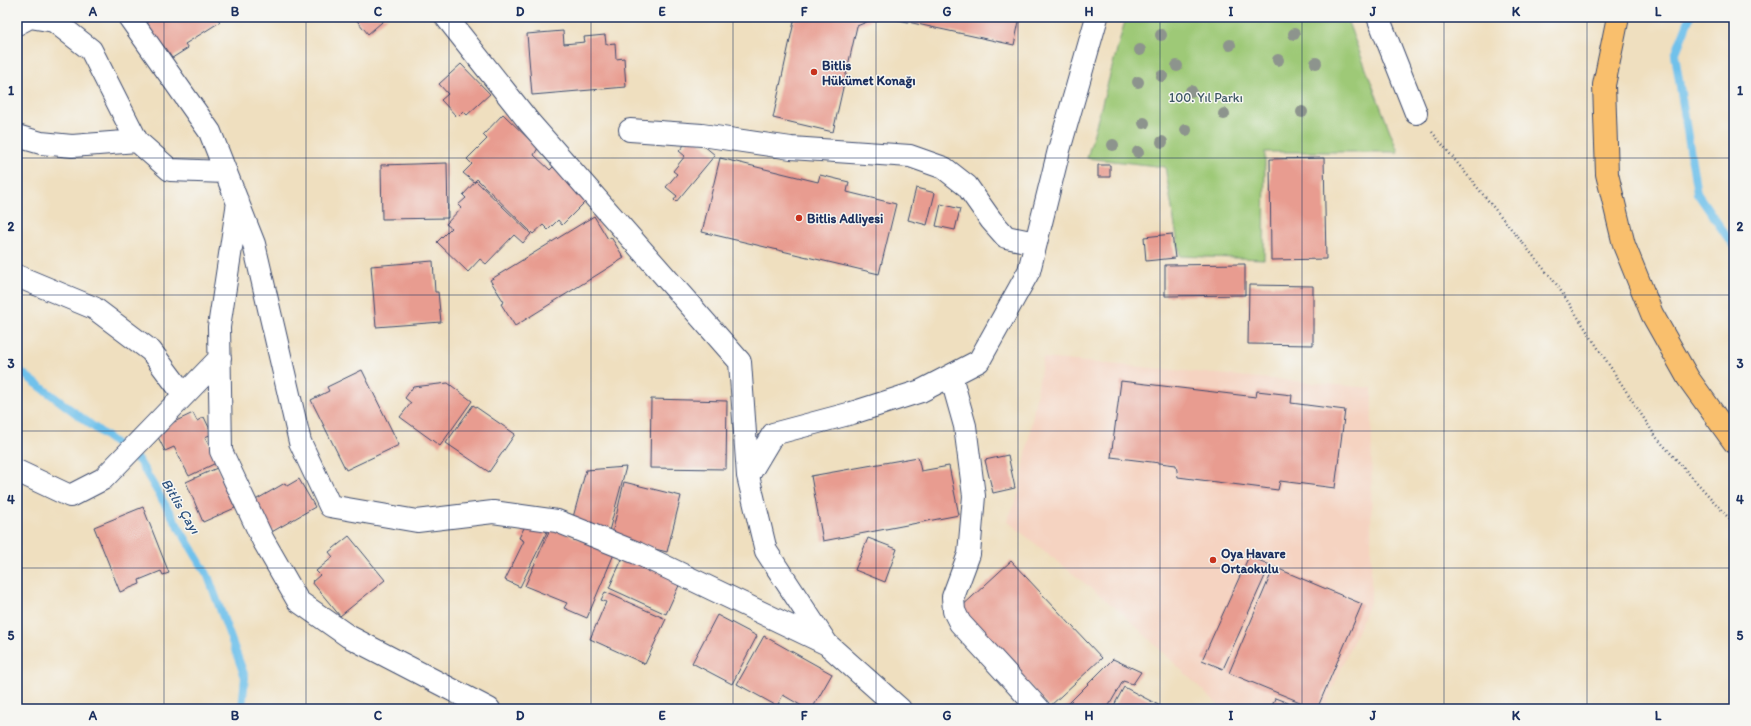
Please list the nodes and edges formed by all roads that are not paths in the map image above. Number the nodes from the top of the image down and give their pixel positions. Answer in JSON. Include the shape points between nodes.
{"nodes":[{"id":1,"x":129,"y":17,"type":"edge"},
{"id":2,"x":446,"y":17,"type":"edge"},
{"id":3,"x":1097,"y":17,"type":"edge"},
{"id":4,"x":1378,"y":17,"type":"edge"},
{"id":5,"x":1618,"y":17,"type":"edge"},
{"id":6,"x":17,"y":24,"type":"edge"},
{"id":7,"x":1416,"y":113,"type":"road end"},
{"id":8,"x":630,"y":130,"type":"dead end"},
{"id":9,"x":17,"y":136,"type":"edge"},
{"id":10,"x":137,"y":141,"type":"junction"},
{"id":11,"x":226,"y":172,"type":"junction"},
{"id":12,"x":238,"y":202,"type":"junction"},
{"id":13,"x":1036,"y":243,"type":"junction"},
{"id":14,"x":17,"y":276,"type":"edge"},
{"id":15,"x":220,"y":358,"type":"junction"},
{"id":16,"x":951,"y":376,"type":"junction"},
{"id":17,"x":184,"y":394,"type":"junction"},
{"id":18,"x":1734,"y":442,"type":"edge"},
{"id":19,"x":17,"y":471,"type":"edge"},
{"id":20,"x":748,"y":476,"type":"junction"},
{"id":21,"x":827,"y":644,"type":"junction"},
{"id":22,"x":489,"y":709,"type":"edge"},
{"id":23,"x":900,"y":709,"type":"edge"},
{"id":24,"x":1039,"y":709,"type":"edge"}],
"edges":[{"from":1,"to":11,"type":"street","via":[[210,132]]},
{"from":2,"to":20,"type":"street","via":[[530,123],[740,362]]},
{"from":3,"to":13,"type":"street","via":[[1059,150]]},
{"from":4,"to":7,"type":"street"},
{"from":5,"to":18,"type":"main road","via":[[1604,92],[1607,174],[1624,245],[1652,314],[1688,378]]},
{"from":6,"to":10,"type":"street","via":[[30,17],[54,21],[91,50]]},
{"from":8,"to":13,"type":"street","via":[[702,135],[791,148],[910,156],[944,168],[967,186],[1006,236]]},
{"from":9,"to":10,"type":"street","via":[[41,144],[72,146]]},
{"from":10,"to":11,"type":"street","via":[[170,170]]},
{"from":11,"to":12,"type":"street"},
{"from":12,"to":15,"type":"street","via":[[219,327]]},
{"from":12,"to":21,"type":"street","via":[[254,244],[300,442],[330,506],[417,521],[493,512],[557,521],[637,553]]},
{"from":13,"to":16,"type":"street","via":[[1029,271],[979,362]]},
{"from":14,"to":17,"type":"street","via":[[94,308],[151,351]]},
{"from":15,"to":17,"type":"street"},
{"from":15,"to":22,"type":"street","via":[[221,451],[263,540],[298,601],[348,636]]},
{"from":16,"to":20,"type":"street","via":[[921,391],[773,434]]},
{"from":16,"to":24,"type":"street","via":[[965,426],[974,496],[968,554],[953,597],[954,610],[960,623]]},
{"from":17,"to":19,"type":"street","via":[[103,479],[70,496]]},
{"from":20,"to":21,"type":"street","via":[[766,551]]},
{"from":21,"to":23,"type":"street"}]}
